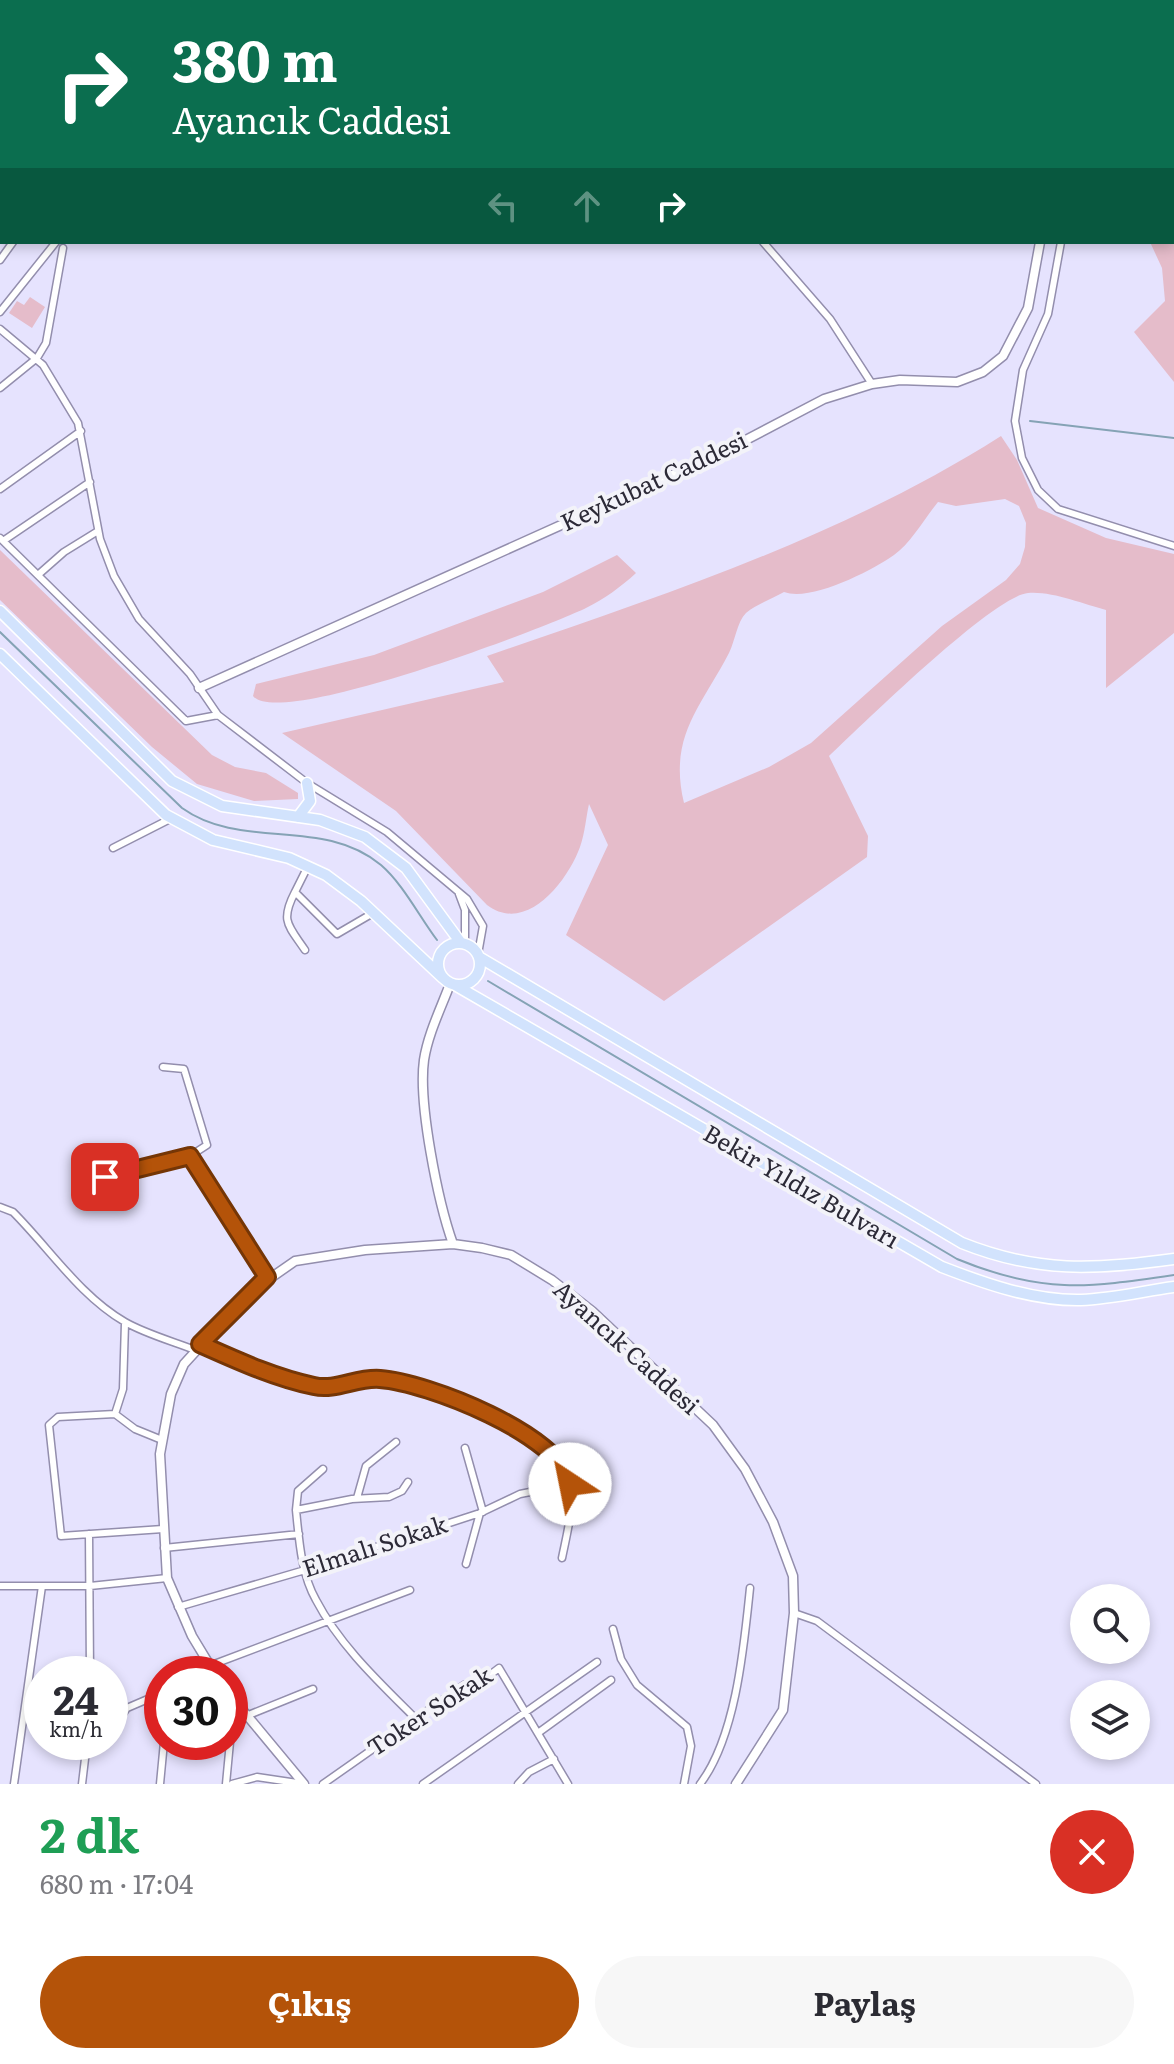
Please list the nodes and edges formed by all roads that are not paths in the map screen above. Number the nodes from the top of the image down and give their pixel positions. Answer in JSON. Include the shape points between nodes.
{"nodes":[{"id":1,"x":54,"y":244,"type":"edge"},
{"id":2,"x":765,"y":244,"type":"edge"},
{"id":3,"x":1040,"y":244,"type":"edge"},
{"id":4,"x":1061,"y":244,"type":"edge"},
{"id":5,"x":63,"y":248,"type":"dead end"},
{"id":6,"x":0,"y":312,"type":"edge"},
{"id":7,"x":0,"y":329,"type":"edge"},
{"id":8,"x":37,"y":358,"type":"junction"},
{"id":9,"x":872,"y":384,"type":"junction"},
{"id":10,"x":0,"y":388,"type":"edge"},
{"id":11,"x":81,"y":431,"type":"junction"},
{"id":12,"x":90,"y":482,"type":"junction"},
{"id":13,"x":0,"y":489,"type":"edge"},
{"id":14,"x":98,"y":531,"type":"junction"},
{"id":15,"x":2,"y":539,"type":"edge"},
{"id":16,"x":1174,"y":546,"type":"edge"},
{"id":17,"x":39,"y":574,"type":"junction"},
{"id":18,"x":0,"y":611,"type":"edge"},
{"id":19,"x":0,"y":654,"type":"edge"},
{"id":20,"x":199,"y":688,"type":"junction"},
{"id":21,"x":218,"y":715,"type":"junction"},
{"id":22,"x":307,"y":783,"type":"junction"},
{"id":23,"x":298,"y":817,"type":"junction"},
{"id":24,"x":172,"y":818,"type":"junction"},
{"id":25,"x":113,"y":848,"type":"dead end"},
{"id":26,"x":308,"y":866,"type":"junction"},
{"id":27,"x":457,"y":891,"type":"junction"},
{"id":28,"x":295,"y":892,"type":"junction"},
{"id":29,"x":373,"y":913,"type":"junction"},
{"id":30,"x":463,"y":943,"type":"junction"},
{"id":31,"x":305,"y":950,"type":"dead end"},
{"id":32,"x":479,"y":955,"type":"junction"},
{"id":33,"x":449,"y":982,"type":"junction"},
{"id":34,"x":163,"y":1067,"type":"dead end"},
{"id":35,"x":190,"y":1156,"type":"junction"},
{"id":36,"x":105,"y":1177,"type":"dead end"},
{"id":37,"x":0,"y":1207,"type":"edge"},
{"id":38,"x":453,"y":1244,"type":"junction"},
{"id":39,"x":1174,"y":1259,"type":"edge"},
{"id":40,"x":267,"y":1277,"type":"junction"},
{"id":41,"x":1174,"y":1287,"type":"edge"},
{"id":42,"x":125,"y":1323,"type":"junction"},
{"id":43,"x":197,"y":1347,"type":"junction"},
{"id":44,"x":115,"y":1414,"type":"junction"},
{"id":45,"x":162,"y":1440,"type":"junction"},
{"id":46,"x":396,"y":1442,"type":"dead end"},
{"id":47,"x":465,"y":1448,"type":"dead end"},
{"id":48,"x":323,"y":1469,"type":"dead end"},
{"id":49,"x":408,"y":1482,"type":"dead end"},
{"id":50,"x":570,"y":1484,"type":"junction"},
{"id":51,"x":357,"y":1498,"type":"junction"},
{"id":52,"x":296,"y":1510,"type":"junction"},
{"id":53,"x":482,"y":1512,"type":"junction"},
{"id":54,"x":163,"y":1529,"type":"junction"},
{"id":55,"x":89,"y":1534,"type":"junction"},
{"id":56,"x":299,"y":1534,"type":"junction"},
{"id":57,"x":164,"y":1548,"type":"junction"},
{"id":58,"x":562,"y":1558,"type":"dead end"},
{"id":59,"x":466,"y":1564,"type":"dead end"},
{"id":60,"x":305,"y":1570,"type":"junction"},
{"id":61,"x":167,"y":1578,"type":"junction"},
{"id":62,"x":0,"y":1586,"type":"edge"},
{"id":63,"x":42,"y":1586,"type":"junction"},
{"id":64,"x":90,"y":1586,"type":"junction"},
{"id":65,"x":750,"y":1588,"type":"dead end"},
{"id":66,"x":410,"y":1590,"type":"dead end"},
{"id":67,"x":178,"y":1607,"type":"junction"},
{"id":68,"x":794,"y":1613,"type":"junction"},
{"id":69,"x":329,"y":1621,"type":"junction"},
{"id":70,"x":613,"y":1629,"type":"dead end"},
{"id":71,"x":90,"y":1656,"type":"edge"},
{"id":72,"x":203,"y":1656,"type":"edge"},
{"id":73,"x":246,"y":1656,"type":"edge"},
{"id":74,"x":597,"y":1662,"type":"dead end"},
{"id":75,"x":611,"y":1680,"type":"dead end"},
{"id":76,"x":313,"y":1689,"type":"dead end"},
{"id":77,"x":525,"y":1712,"type":"junction"},
{"id":78,"x":248,"y":1715,"type":"edge"},
{"id":79,"x":248,"y":1718,"type":"edge"},
{"id":80,"x":416,"y":1719,"type":"junction"},
{"id":81,"x":538,"y":1733,"type":"junction"},
{"id":82,"x":554,"y":1759,"type":"junction"},
{"id":83,"x":85,"y":1760,"type":"edge"},
{"id":84,"x":162,"y":1760,"type":"edge"},
{"id":85,"x":230,"y":1760,"type":"edge"},
{"id":86,"x":14,"y":1784,"type":"edge"},
{"id":87,"x":82,"y":1784,"type":"edge"},
{"id":88,"x":160,"y":1784,"type":"edge"},
{"id":89,"x":229,"y":1784,"type":"edge"},
{"id":90,"x":304,"y":1784,"type":"edge"},
{"id":91,"x":323,"y":1784,"type":"edge"},
{"id":92,"x":423,"y":1784,"type":"edge"},
{"id":93,"x":518,"y":1784,"type":"edge"},
{"id":94,"x":568,"y":1784,"type":"edge"},
{"id":95,"x":684,"y":1784,"type":"edge"},
{"id":96,"x":700,"y":1784,"type":"edge"},
{"id":97,"x":736,"y":1784,"type":"edge"},
{"id":98,"x":1036,"y":1784,"type":"edge"}],
"edges":[{"from":1,"to":6,"type":"street"},
{"from":2,"to":9,"type":"street","via":[[830,319]]},
{"from":3,"to":9,"type":"street","name":"Keykubat Caddesi","via":[[1028,308],[1003,356],[983,372],[957,382]]},
{"from":4,"to":16,"type":"street","via":[[1048,314],[1023,370],[1015,421],[1022,458],[1038,490],[1058,509]]},
{"from":5,"to":8,"type":"street","via":[[46,343]]},
{"from":7,"to":8,"type":"street"},
{"from":8,"to":10,"type":"street"},
{"from":8,"to":11,"type":"street"},
{"from":9,"to":20,"type":"street","name":"Keykubat Caddesi","via":[[824,399],[719,454]]},
{"from":11,"to":12,"type":"street"},
{"from":11,"to":13,"type":"street"},
{"from":12,"to":14,"type":"street"},
{"from":12,"to":15,"type":"street"},
{"from":14,"to":17,"type":"street"},
{"from":14,"to":20,"type":"street","via":[[133,610]]},
{"from":15,"to":17,"type":"street"},
{"from":17,"to":21,"type":"street","via":[[186,721]]},
{"from":18,"to":23,"type":"main road","via":[[172,781],[222,806]]},
{"from":19,"to":24,"type":"main road","name":"Bekir Yıldız Bulvarı"},
{"from":20,"to":21,"type":"street"},
{"from":21,"to":22,"type":"street"},
{"from":22,"to":23,"type":"main road","via":[[310,801]]},
{"from":22,"to":27,"type":"street","via":[[387,832]]},
{"from":23,"to":30,"type":"main road","via":[[342,826],[387,850]]},
{"from":24,"to":25,"type":"street"},
{"from":24,"to":26,"type":"main road","name":"Bekir Yıldız Bulvarı","via":[[213,840]]},
{"from":26,"to":28,"type":"street"},
{"from":26,"to":29,"type":"main road","name":"Bekir Yıldız Bulvarı"},
{"from":27,"to":30,"type":"street","via":[[465,910]]},
{"from":27,"to":32,"type":"street","via":[[481,920]]},
{"from":28,"to":29,"type":"street","via":[[337,934]]},
{"from":28,"to":31,"type":"street","via":[[285,917]]},
{"from":29,"to":33,"type":"main road","name":"Bekir Yıldız Bulvarı"},
{"from":30,"to":32,"type":"main road"},
{"from":30,"to":33,"type":"main road","via":[[449,945],[440,955],[438,965]]},
{"from":32,"to":33,"type":"main road","via":[[476,977],[469,983]]},
{"from":32,"to":39,"type":"main road","name":"Bekir Yıldız Bulvarı","via":[[962,1243],[1058,1268]]},
{"from":33,"to":38,"type":"street","via":[[423,1074],[437,1186]]},
{"from":33,"to":41,"type":"main road","name":"Bekir Yıldız Bulvarı","via":[[942,1267],[980,1282],[1059,1299]]},
{"from":34,"to":35,"type":"street","via":[[184,1069],[208,1141]]},
{"from":35,"to":36,"type":"street"},
{"from":35,"to":40,"type":"street"},
{"from":37,"to":42,"type":"street","via":[[13,1212]]},
{"from":38,"to":40,"type":"street","name":"Ayancık Caddesi","via":[[331,1252],[295,1261]]},
{"from":38,"to":68,"type":"street","name":"Ayancık Caddesi","via":[[511,1255],[552,1280],[713,1425],[745,1469],[773,1522],[793,1576]]},
{"from":40,"to":43,"type":"street","name":"Ayancık Caddesi"},
{"from":42,"to":43,"type":"street"},
{"from":42,"to":44,"type":"street","via":[[123,1389]]},
{"from":43,"to":45,"type":"street","name":"Ayancık Caddesi","via":[[175,1381]]},
{"from":43,"to":50,"type":"street","via":[[316,1387],[370,1379],[419,1385],[488,1412],[558,1459]]},
{"from":44,"to":45,"type":"street"},
{"from":44,"to":55,"type":"street","via":[[58,1417],[49,1425],[61,1536]]},
{"from":45,"to":54,"type":"street","name":"Ayancık Caddesi"},
{"from":46,"to":51,"type":"street","via":[[366,1466]]},
{"from":47,"to":53,"type":"street"},
{"from":48,"to":52,"type":"street","via":[[300,1488]]},
{"from":49,"to":51,"type":"street","via":[[393,1496]]},
{"from":50,"to":53,"type":"street","name":"Elmalı Sokak","via":[[520,1494]]},
{"from":50,"to":58,"type":"street"},
{"from":51,"to":52,"type":"street"},
{"from":52,"to":56,"type":"street"},
{"from":53,"to":59,"type":"street"},
{"from":53,"to":60,"type":"street","name":"Elmalı Sokak"},
{"from":54,"to":55,"type":"street"},
{"from":54,"to":57,"type":"street","name":"Ayancık Caddesi"},
{"from":55,"to":64,"type":"street"},
{"from":56,"to":57,"type":"street"},
{"from":56,"to":60,"type":"street"},
{"from":57,"to":61,"type":"street","name":"Ayancık Caddesi"},
{"from":60,"to":67,"type":"street","name":"Elmalı Sokak"},
{"from":60,"to":69,"type":"street","via":[[314,1599]]},
{"from":61,"to":64,"type":"street"},
{"from":61,"to":67,"type":"street","name":"Ayancık Caddesi"},
{"from":62,"to":63,"type":"street"},
{"from":63,"to":64,"type":"street"},
{"from":63,"to":86,"type":"street"},
{"from":64,"to":71,"type":"street"},
{"from":65,"to":96,"type":"street","via":[[730,1708],[718,1753]]},
{"from":66,"to":69,"type":"street"},
{"from":67,"to":72,"type":"street","name":"Ayancık Caddesi"},
{"from":68,"to":97,"type":"street","name":"Ayancık Caddesi","via":[[783,1710]]},
{"from":68,"to":98,"type":"street","via":[[817,1621]]},
{"from":69,"to":73,"type":"street"},
{"from":69,"to":80,"type":"street"},
{"from":70,"to":95,"type":"street","via":[[630,1677],[687,1727],[691,1746]]},
{"from":74,"to":77,"type":"street"},
{"from":75,"to":81,"type":"street"},
{"from":76,"to":78,"type":"street"},
{"from":77,"to":80,"type":"street","name":"Toker Sokak","via":[[499,1668]]},
{"from":77,"to":81,"type":"street"},
{"from":77,"to":92,"type":"street"},
{"from":79,"to":90,"type":"street"},
{"from":80,"to":91,"type":"street","name":"Toker Sokak"},
{"from":81,"to":82,"type":"street"},
{"from":82,"to":93,"type":"street"},
{"from":82,"to":94,"type":"street"},
{"from":83,"to":87,"type":"street"},
{"from":84,"to":88,"type":"street"},
{"from":85,"to":89,"type":"street"},
{"from":89,"to":90,"type":"street","via":[[257,1777]]}]}
